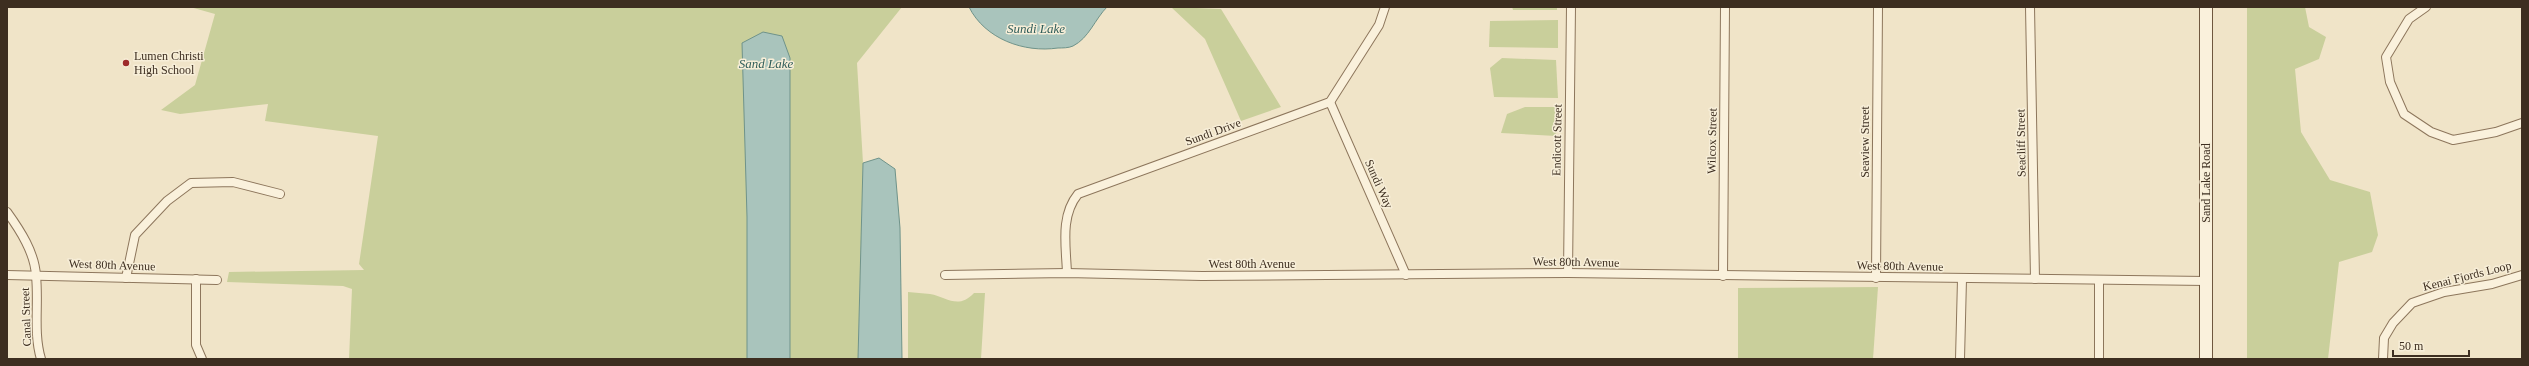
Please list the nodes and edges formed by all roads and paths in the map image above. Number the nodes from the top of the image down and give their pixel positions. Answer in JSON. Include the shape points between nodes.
{"nodes":[{"id":1,"x":1385,"y":7,"type":"edge"},
{"id":2,"x":1571,"y":7,"type":"edge"},
{"id":3,"x":1725,"y":7,"type":"edge"},
{"id":4,"x":1878,"y":7,"type":"edge"},
{"id":5,"x":2030,"y":7,"type":"edge"},
{"id":6,"x":2206,"y":7,"type":"edge"},
{"id":7,"x":2426,"y":7,"type":"edge"},
{"id":8,"x":1330,"y":102,"type":"junction"},
{"id":9,"x":2522,"y":123,"type":"edge"},
{"id":10,"x":280,"y":194,"type":"dead end"},
{"id":11,"x":7,"y":212,"type":"edge"},
{"id":12,"x":1067,"y":273,"type":"junction"},
{"id":13,"x":1568,"y":273,"type":"junction"},
{"id":14,"x":7,"y":274,"type":"edge"},
{"id":15,"x":36,"y":274,"type":"junction"},
{"id":16,"x":945,"y":275,"type":"dead end"},
{"id":17,"x":1406,"y":275,"type":"junction"},
{"id":18,"x":1722,"y":276,"type":"junction"},
{"id":19,"x":2522,"y":276,"type":"edge"},
{"id":20,"x":126,"y":278,"type":"junction"},
{"id":21,"x":1876,"y":278,"type":"junction"},
{"id":22,"x":196,"y":279,"type":"junction"},
{"id":23,"x":1962,"y":279,"type":"junction"},
{"id":24,"x":217,"y":280,"type":"dead end"},
{"id":25,"x":2035,"y":280,"type":"junction"},
{"id":26,"x":2099,"y":280,"type":"junction"},
{"id":27,"x":2206,"y":281,"type":"junction"},
{"id":28,"x":41,"y":359,"type":"edge"},
{"id":29,"x":202,"y":359,"type":"edge"},
{"id":30,"x":1960,"y":359,"type":"edge"},
{"id":31,"x":2099,"y":359,"type":"edge"},
{"id":32,"x":2206,"y":359,"type":"edge"},
{"id":33,"x":2383,"y":359,"type":"edge"}],
"edges":[{"from":1,"to":8,"type":"street","via":[[1379,25]]},
{"from":2,"to":13,"type":"street","name":"Endicott Street"},
{"from":3,"to":18,"type":"street","name":"Wilcox Street"},
{"from":4,"to":21,"type":"street","name":"Seaview Street"},
{"from":5,"to":25,"type":"street","name":"Seacliff Street"},
{"from":6,"to":27,"type":"main road","name":"Sand Lake Road"},
{"from":7,"to":9,"type":"street","via":[[2409,19],[2386,57],[2390,82],[2404,114],[2431,132],[2453,140],[2496,132]]},
{"from":8,"to":12,"type":"street","name":"Sundi Drive","via":[[1078,194],[1069,205],[1066,219]]},
{"from":8,"to":17,"type":"street","name":"Sundi Way"},
{"from":10,"to":20,"type":"street","via":[[233,182],[191,183],[167,201],[135,235]]},
{"from":11,"to":15,"type":"street","name":"Canal Street","via":[[28,246]]},
{"from":12,"to":16,"type":"street","name":"West 80th Avenue"},
{"from":12,"to":17,"type":"street","name":"West 80th Avenue","via":[[1202,276]]},
{"from":13,"to":17,"type":"street","name":"West 80th Avenue"},
{"from":13,"to":18,"type":"street","name":"West 80th Avenue"},
{"from":14,"to":15,"type":"street","name":"West 80th Avenue"},
{"from":15,"to":20,"type":"street","name":"West 80th Avenue"},
{"from":15,"to":28,"type":"street","name":"Canal Street","via":[[37,344]]},
{"from":18,"to":21,"type":"street","name":"West 80th Avenue"},
{"from":19,"to":33,"type":"street","name":"Kenai Fjords Loop","via":[[2444,292],[2412,303],[2393,323],[2384,338]]},
{"from":20,"to":22,"type":"street","name":"West 80th Avenue"},
{"from":21,"to":23,"type":"street","name":"West 80th Avenue"},
{"from":22,"to":24,"type":"street","name":"West 80th Avenue"},
{"from":22,"to":29,"type":"street","via":[[196,345]]},
{"from":23,"to":25,"type":"street","name":"West 80th Avenue"},
{"from":23,"to":30,"type":"street"},
{"from":25,"to":26,"type":"street","name":"West 80th Avenue"},
{"from":26,"to":27,"type":"street","name":"West 80th Avenue"},
{"from":26,"to":31,"type":"street"},
{"from":27,"to":32,"type":"main road","name":"Sand Lake Road"}]}
